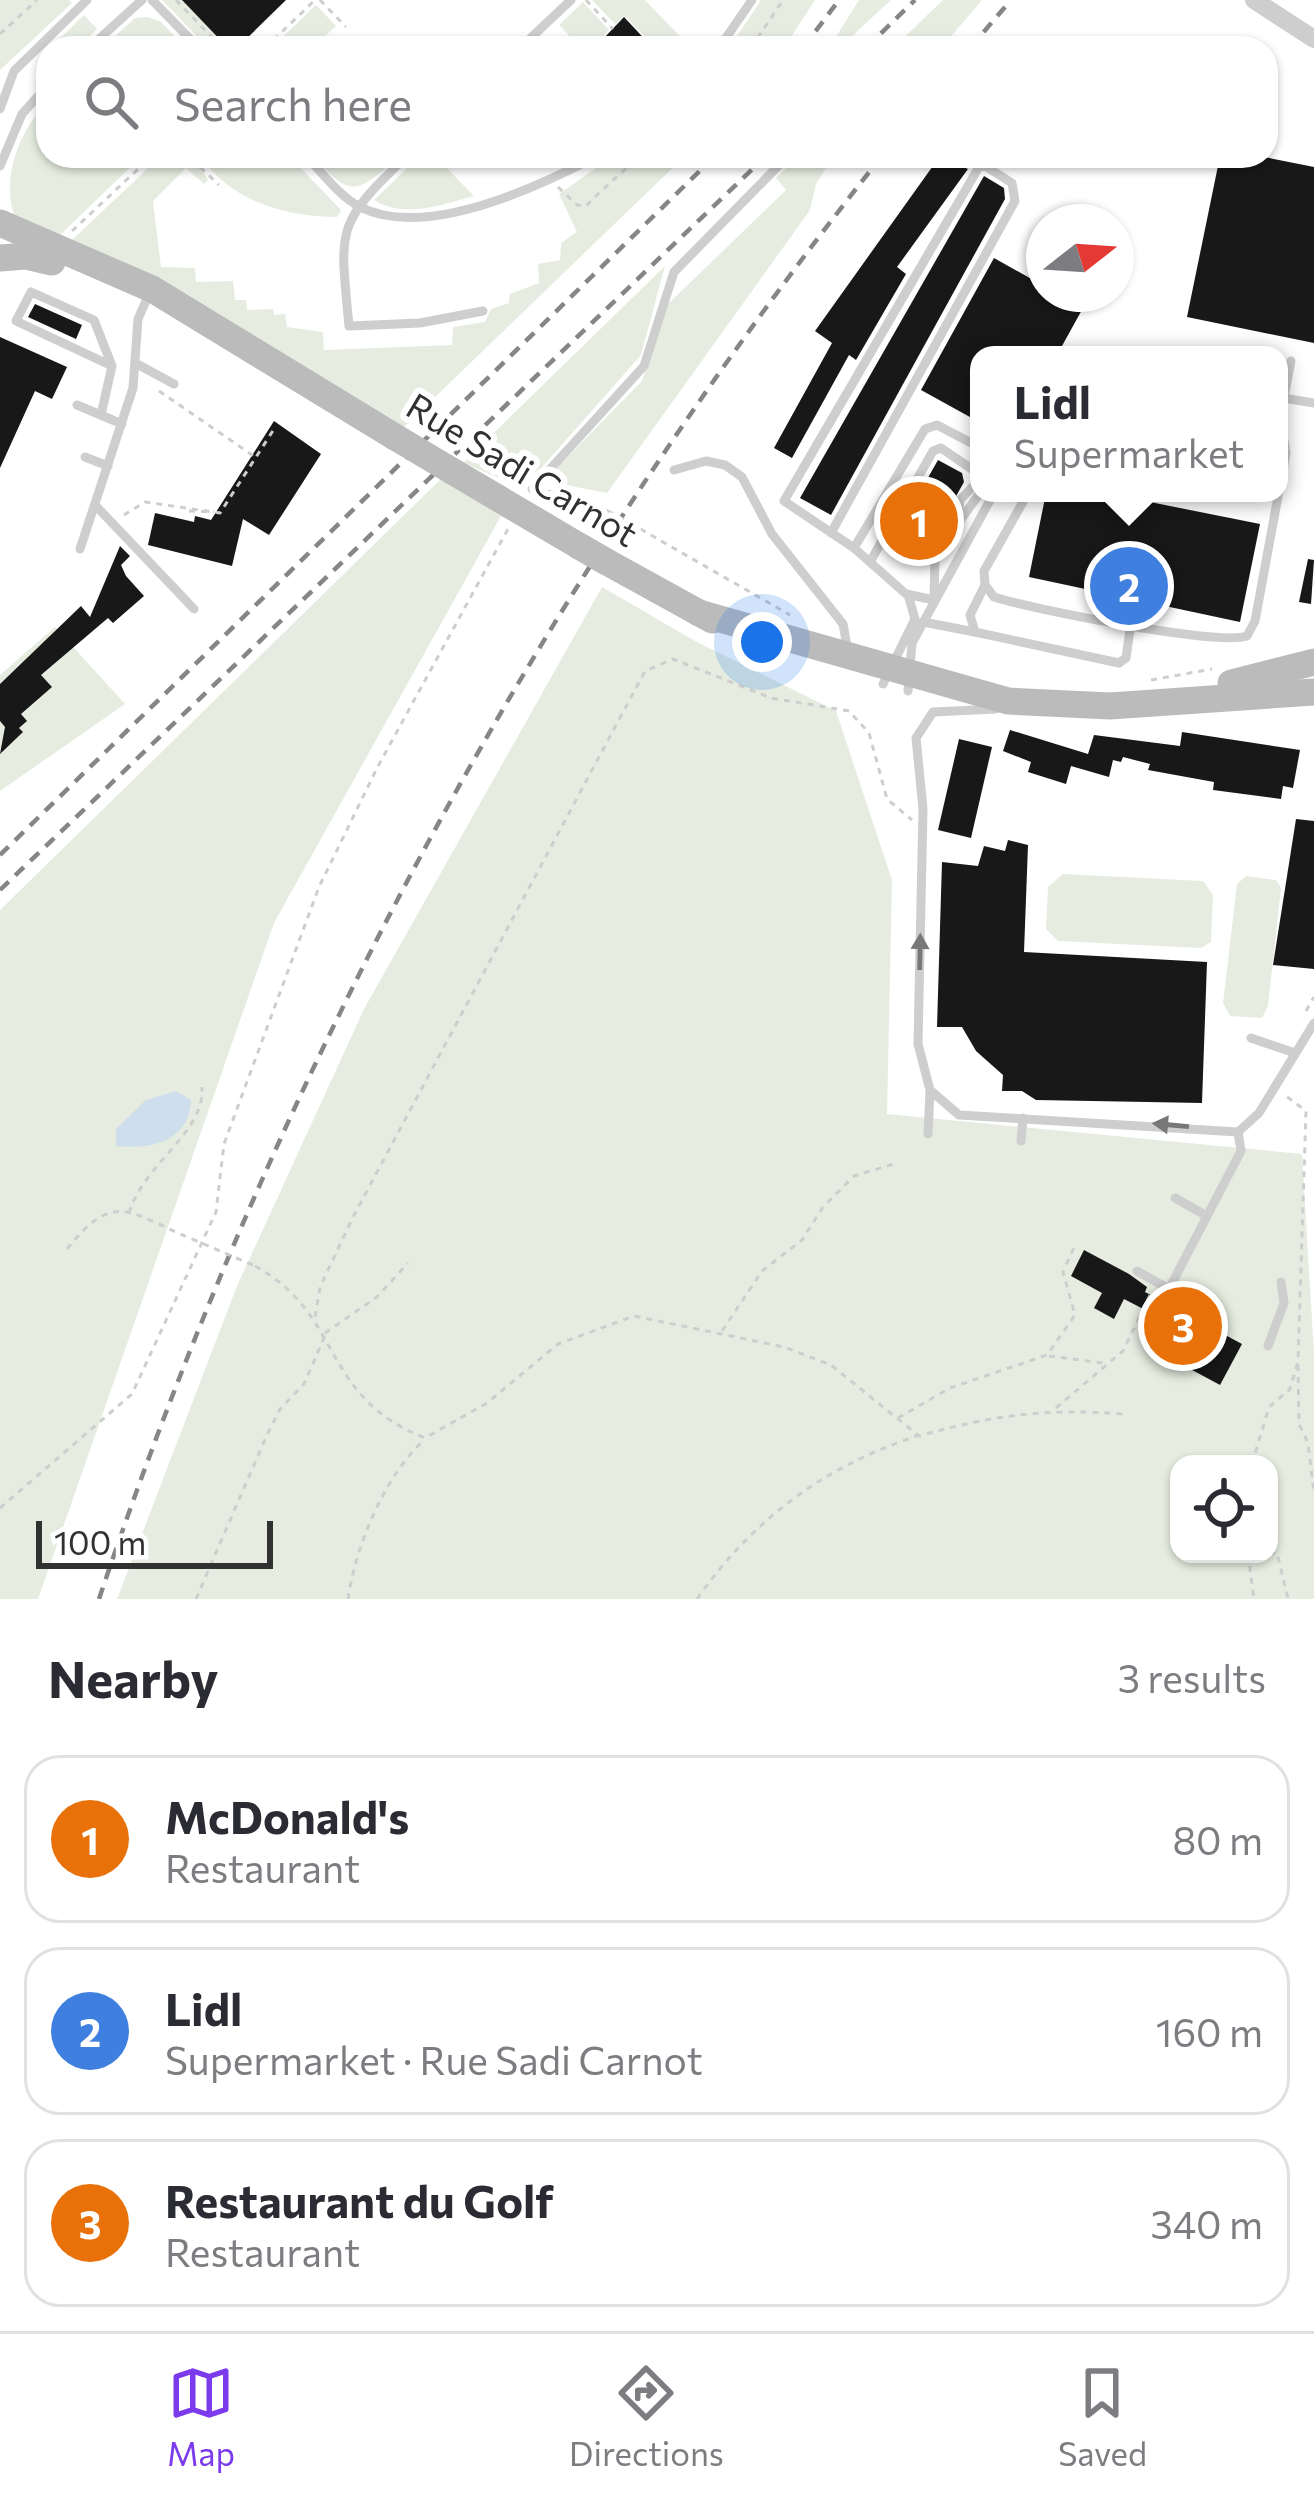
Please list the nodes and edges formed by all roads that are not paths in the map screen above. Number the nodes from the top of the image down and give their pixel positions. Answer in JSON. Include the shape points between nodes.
{"nodes":[{"id":1,"x":87,"y":0,"type":"edge"},
{"id":2,"x":142,"y":0,"type":"edge"},
{"id":3,"x":152,"y":0,"type":"edge"},
{"id":4,"x":571,"y":0,"type":"edge"},
{"id":5,"x":752,"y":0,"type":"edge"},
{"id":6,"x":1254,"y":0,"type":"edge"},
{"id":7,"x":52,"y":36,"type":"edge"},
{"id":8,"x":102,"y":36,"type":"edge"},
{"id":9,"x":187,"y":36,"type":"edge"},
{"id":10,"x":533,"y":36,"type":"edge"},
{"id":11,"x":727,"y":36,"type":"edge"},
{"id":12,"x":1314,"y":38,"type":"edge"},
{"id":13,"x":36,"y":53,"type":"edge"},
{"id":14,"x":8,"y":82,"type":"junction"},
{"id":15,"x":36,"y":96,"type":"edge"},
{"id":16,"x":32,"y":100,"type":"junction"},
{"id":17,"x":0,"y":109,"type":"edge"},
{"id":18,"x":0,"y":166,"type":"edge"},
{"id":19,"x":318,"y":168,"type":"edge"},
{"id":20,"x":394,"y":168,"type":"edge"},
{"id":21,"x":574,"y":168,"type":"edge"},
{"id":22,"x":776,"y":168,"type":"edge"},
{"id":23,"x":978,"y":168,"type":"edge"},
{"id":24,"x":989,"y":168,"type":"edge"},
{"id":25,"x":355,"y":205,"type":"junction"},
{"id":26,"x":0,"y":224,"type":"edge"},
{"id":27,"x":0,"y":258,"type":"edge"},
{"id":28,"x":148,"y":296,"type":"junction"},
{"id":29,"x":483,"y":311,"type":"dead end"},
{"id":30,"x":1291,"y":361,"type":"dead end"},
{"id":31,"x":112,"y":366,"type":"junction"},
{"id":32,"x":136,"y":368,"type":"junction"},
{"id":33,"x":1288,"y":375,"type":"edge"},
{"id":34,"x":175,"y":384,"type":"dead end"},
{"id":35,"x":77,"y":405,"type":"dead end"},
{"id":36,"x":101,"y":415,"type":"junction"},
{"id":37,"x":122,"y":424,"type":"junction"},
{"id":38,"x":970,"y":443,"type":"edge"},
{"id":39,"x":114,"y":447,"type":"junction"},
{"id":40,"x":128,"y":452,"type":"dead end"},
{"id":41,"x":85,"y":457,"type":"dead end"},
{"id":42,"x":108,"y":466,"type":"junction"},
{"id":43,"x":674,"y":470,"type":"dead end"},
{"id":44,"x":970,"y":470,"type":"edge"},
{"id":45,"x":970,"y":488,"type":"edge"},
{"id":46,"x":525,"y":500,"type":"junction"},
{"id":47,"x":973,"y":502,"type":"edge"},
{"id":48,"x":989,"y":502,"type":"edge"},
{"id":49,"x":1023,"y":502,"type":"edge"},
{"id":50,"x":1276,"y":502,"type":"edge"},
{"id":51,"x":94,"y":505,"type":"junction"},
{"id":52,"x":957,"y":521,"type":"junction"},
{"id":53,"x":831,"y":532,"type":"junction"},
{"id":54,"x":854,"y":548,"type":"junction"},
{"id":55,"x":80,"y":549,"type":"dead end"},
{"id":56,"x":870,"y":562,"type":"junction"},
{"id":57,"x":985,"y":585,"type":"junction"},
{"id":58,"x":906,"y":594,"type":"junction"},
{"id":59,"x":934,"y":600,"type":"junction"},
{"id":60,"x":194,"y":609,"type":"dead end"},
{"id":61,"x":699,"y":613,"type":"junction"},
{"id":62,"x":922,"y":622,"type":"junction"},
{"id":63,"x":1131,"y":623,"type":"junction"},
{"id":64,"x":975,"y":632,"type":"junction"},
{"id":65,"x":845,"y":658,"type":"junction"},
{"id":66,"x":1314,"y":662,"type":"edge"},
{"id":67,"x":897,"y":681,"type":"junction"},
{"id":68,"x":1314,"y":692,"type":"edge"},
{"id":69,"x":1017,"y":702,"type":"junction"},
{"id":70,"x":1141,"y":704,"type":"junction"},
{"id":71,"x":1314,"y":1023,"type":"edge"},
{"id":72,"x":1251,"y":1039,"type":"dead end"},
{"id":73,"x":1295,"y":1053,"type":"junction"},
{"id":74,"x":930,"y":1090,"type":"junction"},
{"id":75,"x":1023,"y":1118,"type":"junction"},
{"id":76,"x":1238,"y":1132,"type":"junction"},
{"id":77,"x":928,"y":1134,"type":"dead end"},
{"id":78,"x":1021,"y":1141,"type":"dead end"},
{"id":79,"x":1174,"y":1198,"type":"dead end"},
{"id":80,"x":1207,"y":1216,"type":"junction"},
{"id":81,"x":1137,"y":1270,"type":"dead end"},
{"id":82,"x":1281,"y":1282,"type":"dead end"},
{"id":83,"x":1268,"y":1346,"type":"dead end"}],
"edges":[{"from":1,"to":7,"type":"lane"},
{"from":2,"to":8,"type":"lane"},
{"from":3,"to":9,"type":"lane"},
{"from":4,"to":10,"type":"lane"},
{"from":5,"to":11,"type":"lane"},
{"from":6,"to":12,"type":"street"},
{"from":13,"to":14,"type":"lane"},
{"from":14,"to":16,"type":"lane"},
{"from":14,"to":17,"type":"lane"},
{"from":15,"to":16,"type":"lane"},
{"from":16,"to":18,"type":"lane"},
{"from":19,"to":25,"type":"lane"},
{"from":20,"to":25,"type":"lane"},
{"from":21,"to":25,"type":"lane","via":[[512,198],[411,218]]},
{"from":22,"to":46,"type":"lane","via":[[674,272],[644,366]]},
{"from":23,"to":53,"type":"lane","via":[[784,501]]},
{"from":24,"to":53,"type":"lane","via":[[1012,183],[1015,201]]},
{"from":25,"to":29,"type":"lane","via":[[342,250],[349,326]]},
{"from":26,"to":28,"type":"main road","name":"Rue Sadi Carnot"},
{"from":27,"to":28,"type":"main road","name":"Rue Sadi Carnot","via":[[59,264]]},
{"from":28,"to":32,"type":"lane","via":[[138,319]]},
{"from":28,"to":46,"type":"main road","name":"Rue Sadi Carnot","bridge":true,"via":[[452,471]]},
{"from":30,"to":33,"type":"lane"},
{"from":31,"to":31,"type":"lane","via":[[16,321],[31,292],[94,320]]},
{"from":31,"to":36,"type":"lane"},
{"from":32,"to":34,"type":"lane"},
{"from":32,"to":37,"type":"lane"},
{"from":35,"to":36,"type":"lane"},
{"from":36,"to":37,"type":"lane"},
{"from":37,"to":39,"type":"lane"},
{"from":38,"to":54,"type":"lane","via":[[937,425],[925,429]]},
{"from":39,"to":40,"type":"lane"},
{"from":39,"to":42,"type":"lane"},
{"from":41,"to":42,"type":"lane"},
{"from":42,"to":51,"type":"lane"},
{"from":43,"to":65,"type":"lane","via":[[706,461],[742,477],[772,534],[844,626]]},
{"from":44,"to":56,"type":"lane","via":[[934,451]]},
{"from":45,"to":52,"type":"lane"},
{"from":46,"to":61,"type":"main road","name":"Rue Sadi Carnot","bridge":true,"via":[[579,546]]},
{"from":47,"to":52,"type":"lane"},
{"from":48,"to":59,"type":"lane"},
{"from":49,"to":57,"type":"lane","via":[[984,571]]},
{"from":50,"to":63,"type":"lane","via":[[1252,631],[1231,640]]},
{"from":51,"to":55,"type":"lane"},
{"from":51,"to":60,"type":"lane"},
{"from":52,"to":59,"type":"lane","via":[[931,565]]},
{"from":53,"to":54,"type":"lane"},
{"from":54,"to":56,"type":"lane"},
{"from":56,"to":58,"type":"lane"},
{"from":57,"to":63,"type":"lane","via":[[1000,599]]},
{"from":57,"to":64,"type":"lane","via":[[970,615]]},
{"from":58,"to":59,"type":"lane"},
{"from":58,"to":67,"type":"lane","via":[[915,619]]},
{"from":59,"to":62,"type":"lane"},
{"from":61,"to":65,"type":"main road","name":"Rue Sadi Carnot"},
{"from":61,"to":67,"type":"main road","name":"Rue Sadi Carnot","via":[[784,653]]},
{"from":62,"to":64,"type":"lane"},
{"from":62,"to":67,"type":"lane"},
{"from":63,"to":64,"type":"lane","via":[[1119,663]]},
{"from":65,"to":67,"type":"main road","name":"Rue Sadi Carnot"},
{"from":66,"to":70,"type":"main road","name":"Rue Sadi Carnot"},
{"from":67,"to":69,"type":"main road","name":"Rue Sadi Carnot"},
{"from":68,"to":70,"type":"main road","name":"Rue Sadi Carnot"},
{"from":69,"to":70,"type":"main road","name":"Rue Sadi Carnot"},
{"from":74,"to":69,"type":"lane","one_way":true,"via":[[918,1044],[923,828],[916,738],[941,710]]},
{"from":71,"to":73,"type":"lane"},
{"from":72,"to":73,"type":"lane"},
{"from":73,"to":76,"type":"lane"},
{"from":74,"to":75,"type":"lane","via":[[959,1115]]},
{"from":74,"to":77,"type":"lane"},
{"from":76,"to":75,"type":"lane","one_way":true},
{"from":75,"to":78,"type":"lane"},
{"from":76,"to":80,"type":"lane","via":[[1241,1151]]},
{"from":79,"to":80,"type":"lane"},
{"from":80,"to":81,"type":"lane","via":[[1169,1289]]},
{"from":82,"to":83,"type":"lane","via":[[1283,1303]]}]}
